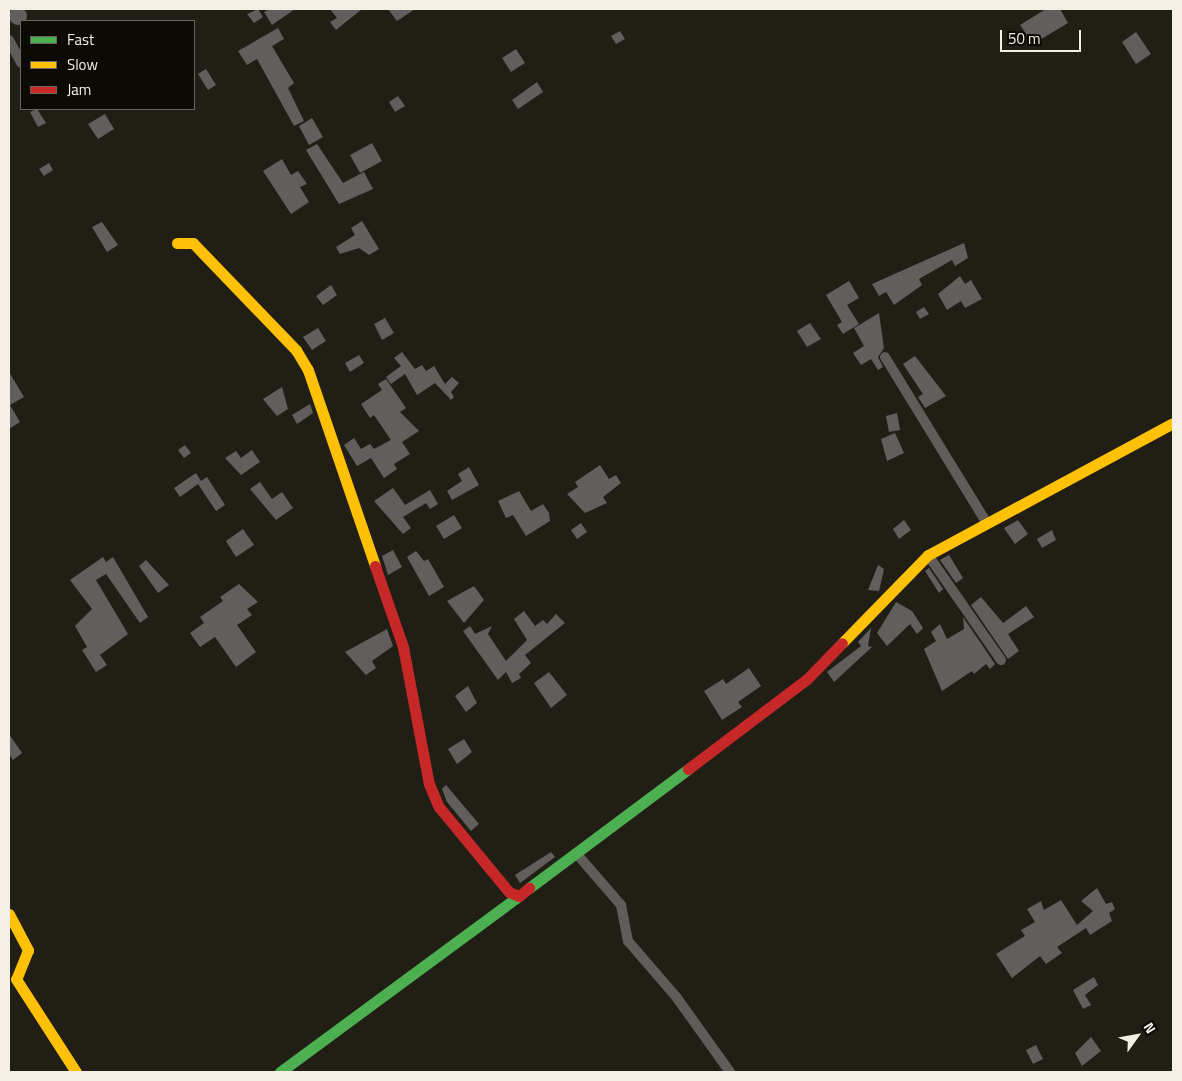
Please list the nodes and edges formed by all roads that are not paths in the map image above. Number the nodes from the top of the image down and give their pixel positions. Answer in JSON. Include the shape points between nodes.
{"nodes":[{"id":1,"x":9,"y":40,"type":"edge"},
{"id":2,"x":20,"y":61,"type":"edge"},
{"id":3,"x":177,"y":243,"type":"dead end"},
{"id":4,"x":885,"y":357,"type":"dead end"},
{"id":5,"x":1173,"y":423,"type":"edge"},
{"id":6,"x":986,"y":522,"type":"junction"},
{"id":7,"x":928,"y":556,"type":"junction"},
{"id":8,"x":1001,"y":660,"type":"dead end"},
{"id":9,"x":576,"y":853,"type":"junction"},
{"id":10,"x":519,"y":896,"type":"junction"},
{"id":11,"x":9,"y":914,"type":"edge"},
{"id":12,"x":76,"y":1072,"type":"edge"},
{"id":13,"x":280,"y":1072,"type":"edge"},
{"id":14,"x":730,"y":1072,"type":"edge"}],
"edges":[{"from":1,"to":2,"type":"street"},
{"from":3,"to":10,"type":"street","via":[[193,243],[296,350],[308,370],[403,647],[428,784],[438,807],[508,892]]},
{"from":4,"to":6,"type":"street"},
{"from":5,"to":6,"type":"street"},
{"from":6,"to":7,"type":"street"},
{"from":7,"to":8,"type":"street"},
{"from":7,"to":9,"type":"street","via":[[807,679]]},
{"from":9,"to":10,"type":"street"},
{"from":9,"to":14,"type":"street","via":[[621,905],[628,941],[677,998]]},
{"from":10,"to":13,"type":"street"},
{"from":11,"to":12,"type":"street","via":[[28,950],[16,978],[18,985]]}]}
